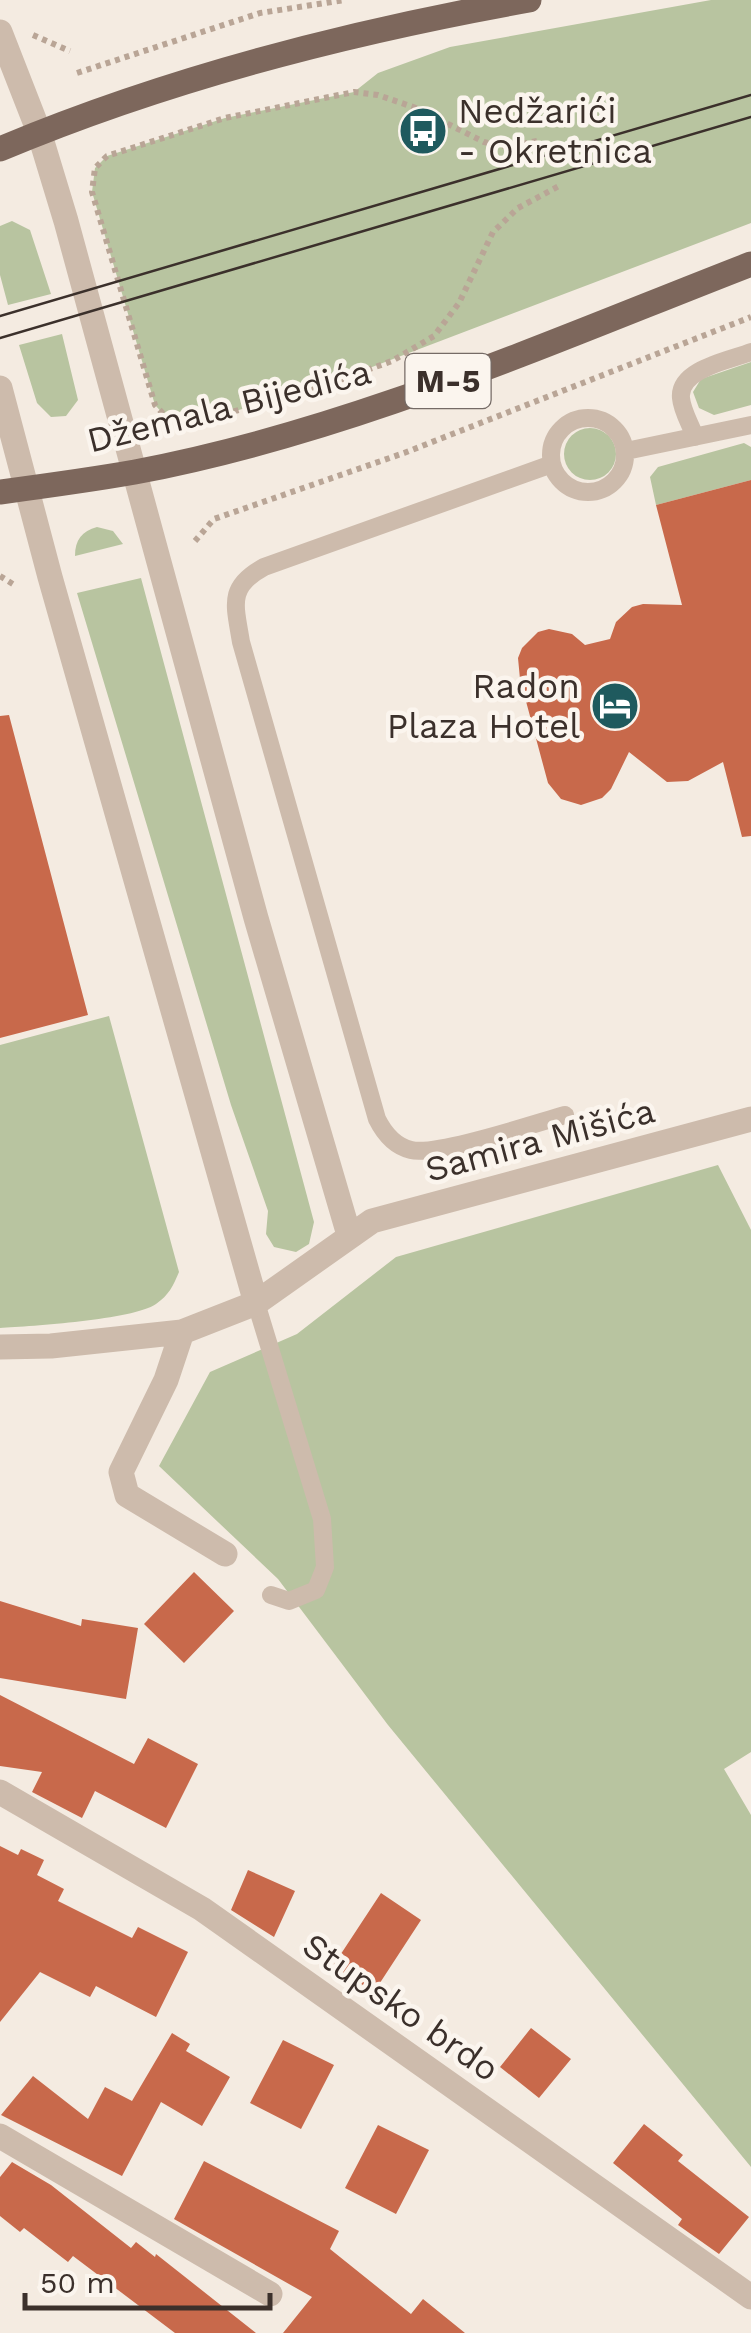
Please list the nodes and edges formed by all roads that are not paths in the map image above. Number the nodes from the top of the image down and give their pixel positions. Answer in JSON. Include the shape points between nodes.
{"nodes":[{"id":1,"x":529,"y":0,"type":"edge"},
{"id":2,"x":0,"y":32,"type":"edge"},
{"id":3,"x":40,"y":132,"type":"junction"},
{"id":4,"x":0,"y":149,"type":"edge"},
{"id":5,"x":751,"y":264,"type":"edge"},
{"id":6,"x":751,"y":352,"type":"edge"},
{"id":7,"x":0,"y":388,"type":"edge"},
{"id":8,"x":751,"y":425,"type":"edge"},
{"id":9,"x":695,"y":437,"type":"junction"},
{"id":10,"x":626,"y":451,"type":"junction"},
{"id":11,"x":552,"y":464,"type":"junction"},
{"id":12,"x":136,"y":472,"type":"junction"},
{"id":13,"x":27,"y":488,"type":"junction"},
{"id":14,"x":0,"y":492,"type":"edge"},
{"id":15,"x":564,"y":1116,"type":"dead end"},
{"id":16,"x":751,"y":1119,"type":"edge"},
{"id":17,"x":349,"y":1235,"type":"junction"},
{"id":18,"x":256,"y":1303,"type":"junction"},
{"id":19,"x":182,"y":1332,"type":"junction"},
{"id":20,"x":0,"y":1347,"type":"edge"},
{"id":21,"x":225,"y":1554,"type":"dead end"},
{"id":22,"x":271,"y":1595,"type":"dead end"},
{"id":23,"x":0,"y":1792,"type":"edge"},
{"id":24,"x":0,"y":2136,"type":"edge"},
{"id":25,"x":270,"y":2294,"type":"dead end"},
{"id":26,"x":751,"y":2297,"type":"edge"}],
"edges":[{"from":1,"to":3,"type":"main road","via":[[307,46]]},
{"from":2,"to":3,"type":"street"},
{"from":3,"to":4,"type":"main road"},
{"from":3,"to":12,"type":"street"},
{"from":5,"to":12,"type":"main road","name":"Džemala Bijedića","number":"M-5","via":[[365,410]]},
{"from":6,"to":9,"type":"lane","via":[[698,372],[682,387]]},
{"from":7,"to":13,"type":"street"},
{"from":8,"to":9,"type":"lane"},
{"from":9,"to":10,"type":"lane"},
{"from":10,"to":11,"type":"lane","via":[[617,479],[590,492],[570,488]]},
{"from":10,"to":11,"type":"lane","via":[[617,430],[588,417],[558,432]]},
{"from":11,"to":15,"type":"lane","via":[[264,567],[247,576],[234,604],[383,1131],[402,1147],[432,1151]]},
{"from":12,"to":13,"type":"main road","name":"Džemala Bijedića","number":"M-5"},
{"from":12,"to":17,"type":"street"},
{"from":13,"to":14,"type":"main road","name":"Džemala Bijedića","number":"M-5"},
{"from":13,"to":18,"type":"street"},
{"from":16,"to":17,"type":"street","name":"Samira Mišića","via":[[372,1221]]},
{"from":17,"to":18,"type":"street","name":"Samira Mišića"},
{"from":18,"to":19,"type":"street","name":"Samira Mišića"},
{"from":18,"to":22,"type":"lane","via":[[322,1519],[326,1554],[316,1590],[289,1601]]},
{"from":19,"to":20,"type":"street","name":"Samira Mišića"},
{"from":19,"to":21,"type":"street","via":[[121,1472],[122,1484],[127,1495]]},
{"from":23,"to":26,"type":"street","name":"Stupsko brdo","via":[[202,1910]]},
{"from":24,"to":25,"type":"street"}]}
